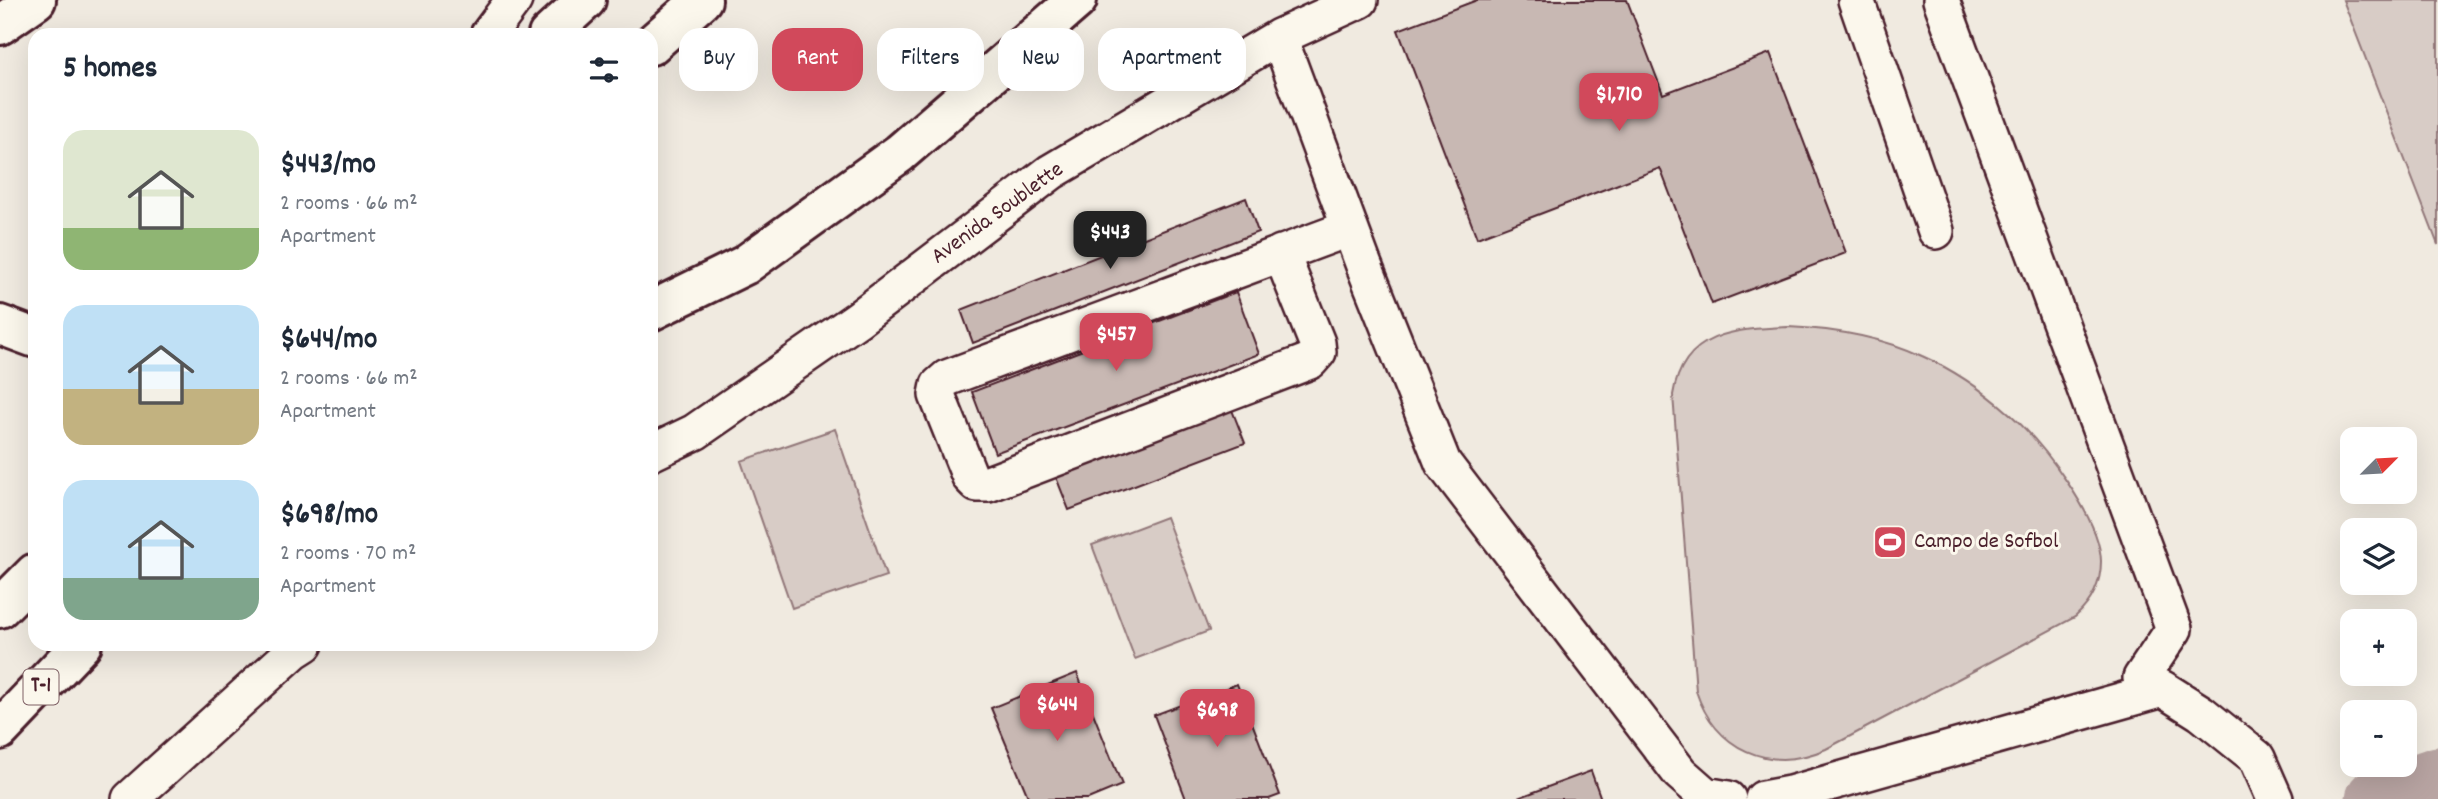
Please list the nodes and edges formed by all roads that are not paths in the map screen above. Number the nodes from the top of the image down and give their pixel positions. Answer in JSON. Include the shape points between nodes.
{"nodes":[{"id":1,"x":36,"y":0,"type":"edge"},
{"id":2,"x":514,"y":0,"type":"edge"},
{"id":3,"x":586,"y":0,"type":"edge"},
{"id":4,"x":702,"y":0,"type":"edge"},
{"id":5,"x":1077,"y":0,"type":"edge"},
{"id":6,"x":1360,"y":0,"type":"edge"},
{"id":7,"x":1856,"y":0,"type":"edge"},
{"id":8,"x":1941,"y":0,"type":"edge"},
{"id":9,"x":0,"y":25,"type":"edge"},
{"id":10,"x":493,"y":28,"type":"edge"},
{"id":11,"x":556,"y":28,"type":"edge"},
{"id":12,"x":1279,"y":37,"type":"junction"},
{"id":13,"x":658,"y":40,"type":"edge"},
{"id":14,"x":1350,"y":228,"type":"junction"},
{"id":15,"x":1936,"y":231,"type":"dead end"},
{"id":16,"x":1281,"y":253,"type":"junction"},
{"id":17,"x":658,"y":308,"type":"edge"},
{"id":18,"x":0,"y":325,"type":"edge"},
{"id":19,"x":28,"y":335,"type":"edge"},
{"id":20,"x":658,"y":450,"type":"edge"},
{"id":21,"x":28,"y":580,"type":"edge"},
{"id":22,"x":0,"y":608,"type":"edge"},
{"id":23,"x":75,"y":651,"type":"edge"},
{"id":24,"x":294,"y":651,"type":"edge"},
{"id":25,"x":2163,"y":689,"type":"junction"},
{"id":26,"x":0,"y":730,"type":"edge"},
{"id":27,"x":130,"y":799,"type":"edge"},
{"id":28,"x":1728,"y":799,"type":"edge"},
{"id":29,"x":1763,"y":799,"type":"edge"},
{"id":30,"x":2275,"y":799,"type":"edge"}],
"edges":[{"from":1,"to":9,"type":"highway"},
{"from":2,"to":10,"type":"lane"},
{"from":3,"to":11,"type":"highway"},
{"from":4,"to":13,"type":"highway"},
{"from":5,"to":17,"type":"highway","via":[[900,153],[745,265]]},
{"from":6,"to":12,"type":"lane","name":"Avenida Soublette"},
{"from":7,"to":15,"type":"lane"},
{"from":8,"to":25,"type":"lane","via":[[2174,629],[2141,678]]},
{"from":12,"to":14,"type":"lane"},
{"from":12,"to":20,"type":"lane","name":"Avenida Soublette","via":[[1051,172],[858,319],[695,432]]},
{"from":14,"to":16,"type":"lane"},
{"from":14,"to":28,"type":"lane","via":[[1443,463],[1680,772],[1705,795]]},
{"from":16,"to":16,"type":"lane","via":[[947,378],[937,395],[970,477],[977,484],[988,484],[1310,361],[1318,352],[1317,343]]},
{"from":18,"to":19,"type":"highway"},
{"from":21,"to":22,"type":"highway"},
{"from":23,"to":26,"type":"highway","number":"T-1"},
{"from":24,"to":27,"type":"lane"},
{"from":25,"to":29,"type":"lane"},
{"from":25,"to":30,"type":"lane","via":[[2201,712],[2257,758]]}]}
